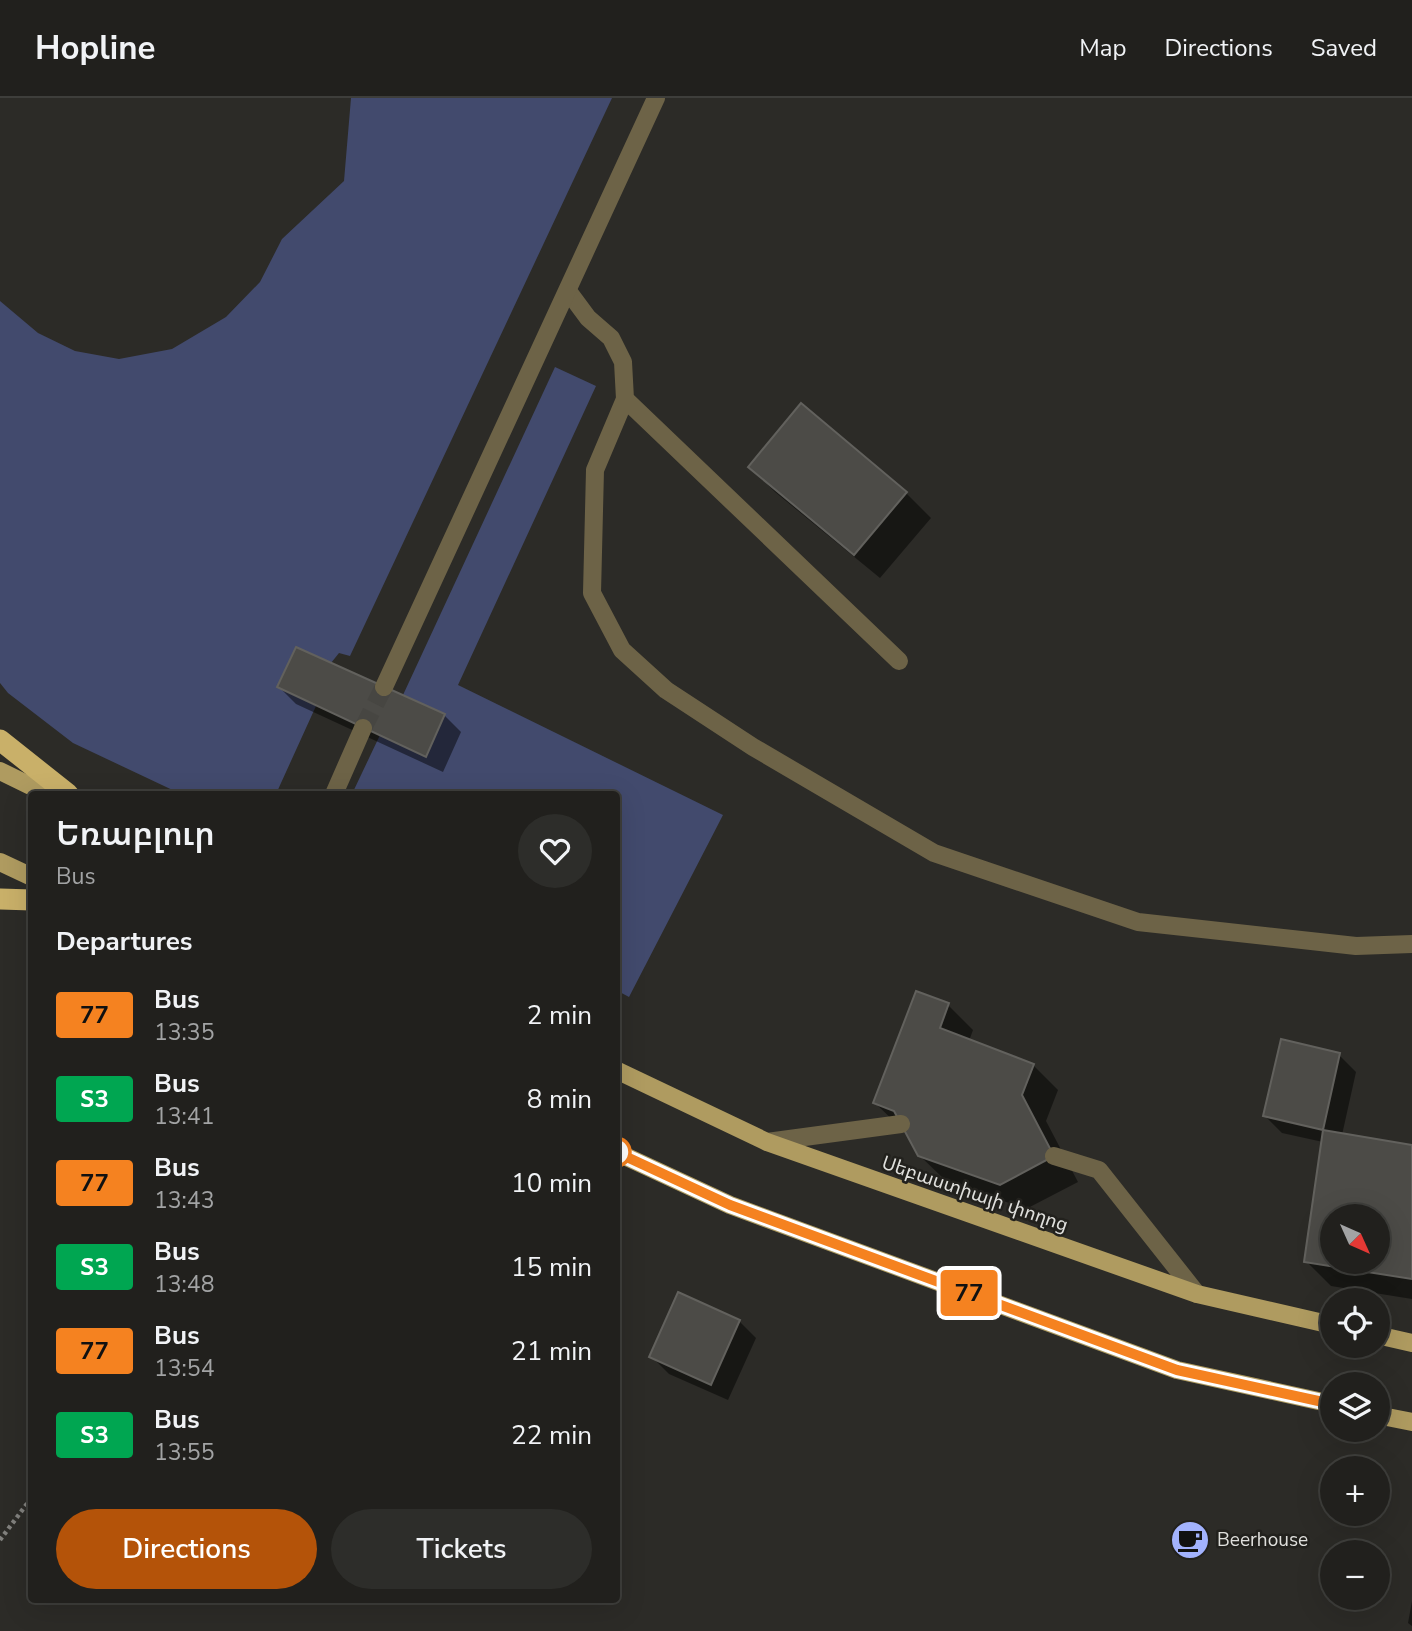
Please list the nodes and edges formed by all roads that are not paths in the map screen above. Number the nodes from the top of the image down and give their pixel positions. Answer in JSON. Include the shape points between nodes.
{"nodes":[{"id":1,"x":656,"y":98,"type":"edge"},
{"id":2,"x":568,"y":292,"type":"junction"},
{"id":3,"x":625,"y":399,"type":"junction"},
{"id":4,"x":900,"y":661,"type":"dead end"},
{"id":5,"x":384,"y":687,"type":"tunnel mouth"},
{"id":6,"x":363,"y":727,"type":"tunnel mouth"},
{"id":7,"x":0,"y":740,"type":"edge"},
{"id":8,"x":0,"y":771,"type":"edge"},
{"id":9,"x":41,"y":791,"type":"edge"},
{"id":10,"x":64,"y":791,"type":"edge"},
{"id":11,"x":335,"y":791,"type":"edge"},
{"id":12,"x":0,"y":862,"type":"edge"},
{"id":13,"x":28,"y":875,"type":"edge"},
{"id":14,"x":0,"y":899,"type":"edge"},
{"id":15,"x":28,"y":900,"type":"edge"},
{"id":16,"x":1412,"y":944,"type":"edge"},
{"id":17,"x":620,"y":1072,"type":"edge"},
{"id":18,"x":901,"y":1124,"type":"dead end"},
{"id":19,"x":767,"y":1142,"type":"junction"},
{"id":20,"x":620,"y":1154,"type":"edge"},
{"id":21,"x":1054,"y":1156,"type":"dead end"},
{"id":22,"x":1197,"y":1294,"type":"junction"},
{"id":23,"x":1320,"y":1322,"type":"edge"},
{"id":24,"x":1390,"y":1338,"type":"edge"},
{"id":25,"x":1412,"y":1343,"type":"edge"},
{"id":26,"x":1320,"y":1402,"type":"edge"},
{"id":27,"x":1390,"y":1418,"type":"edge"},
{"id":28,"x":1412,"y":1422,"type":"edge"}],
"edges":[{"from":1,"to":2,"type":"street"},
{"from":2,"to":3,"type":"street","via":[[611,338],[623,362]]},
{"from":2,"to":5,"type":"street"},
{"from":3,"to":4,"type":"street"},
{"from":3,"to":16,"type":"street","via":[[595,470],[592,593],[622,650],[666,690],[753,747],[947,858],[1138,922],[1356,946]]},
{"from":6,"to":11,"type":"street"},
{"from":7,"to":10,"type":"highway"},
{"from":8,"to":9,"type":"main road"},
{"from":12,"to":13,"type":"main road"},
{"from":14,"to":15,"type":"highway"},
{"from":17,"to":19,"type":"main road","name":"Սեբաստիայի փողոց"},
{"from":18,"to":19,"type":"street"},
{"from":19,"to":22,"type":"main road","name":"Սեբաստիայի փողոց"},
{"from":20,"to":26,"type":"main road","via":[[730,1205],[1177,1370]]},
{"from":21,"to":22,"type":"street","via":[[1099,1170]]},
{"from":22,"to":23,"type":"main road","name":"Սեբաստիայի փողոց"},
{"from":24,"to":25,"type":"main road"},
{"from":27,"to":28,"type":"main road"}]}
